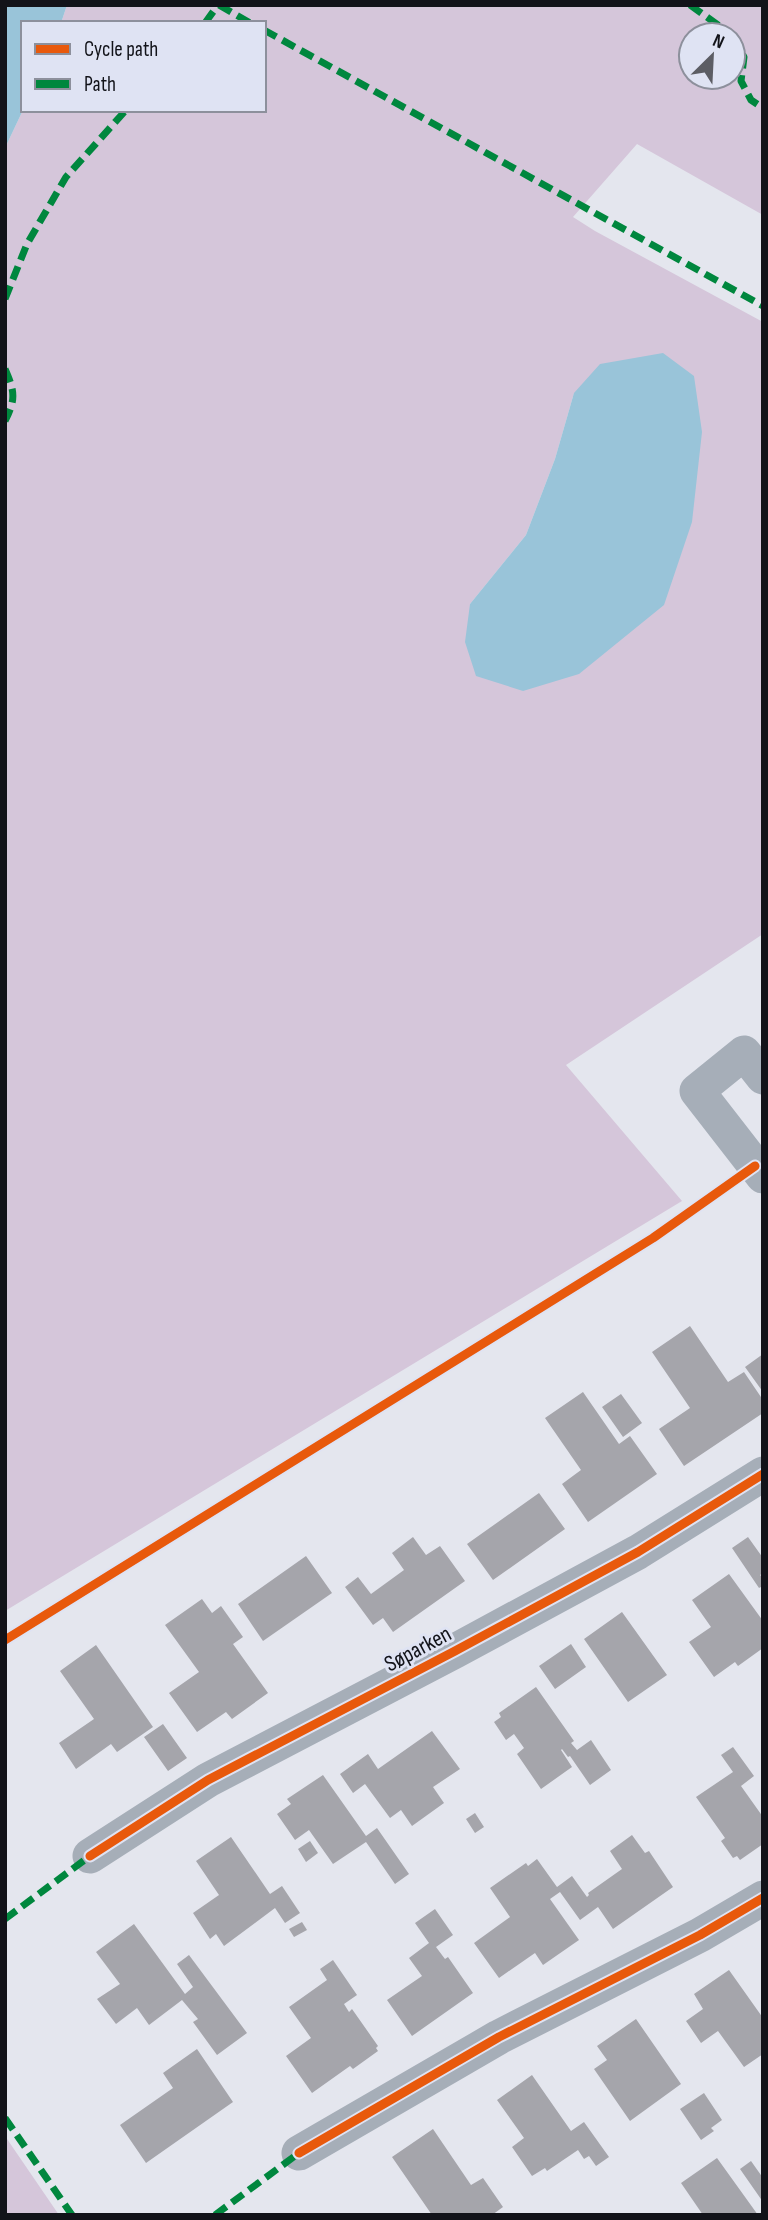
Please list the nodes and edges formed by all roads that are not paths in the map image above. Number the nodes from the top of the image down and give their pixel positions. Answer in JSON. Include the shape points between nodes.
{"nodes":[{"id":1,"x":763,"y":1077,"type":"edge"},
{"id":2,"x":763,"y":1176,"type":"edge"},
{"id":3,"x":763,"y":1474,"type":"edge"},
{"id":4,"x":90,"y":1856,"type":"dead end"},
{"id":5,"x":763,"y":1898,"type":"edge"},
{"id":6,"x":299,"y":2153,"type":"dead end"}],
"edges":[{"from":1,"to":2,"type":"street","via":[[744,1053],[697,1091]]},
{"from":3,"to":4,"type":"street","name":"Søparken","via":[[638,1552],[208,1780]]},
{"from":5,"to":6,"type":"street","via":[[499,2037]]}]}
